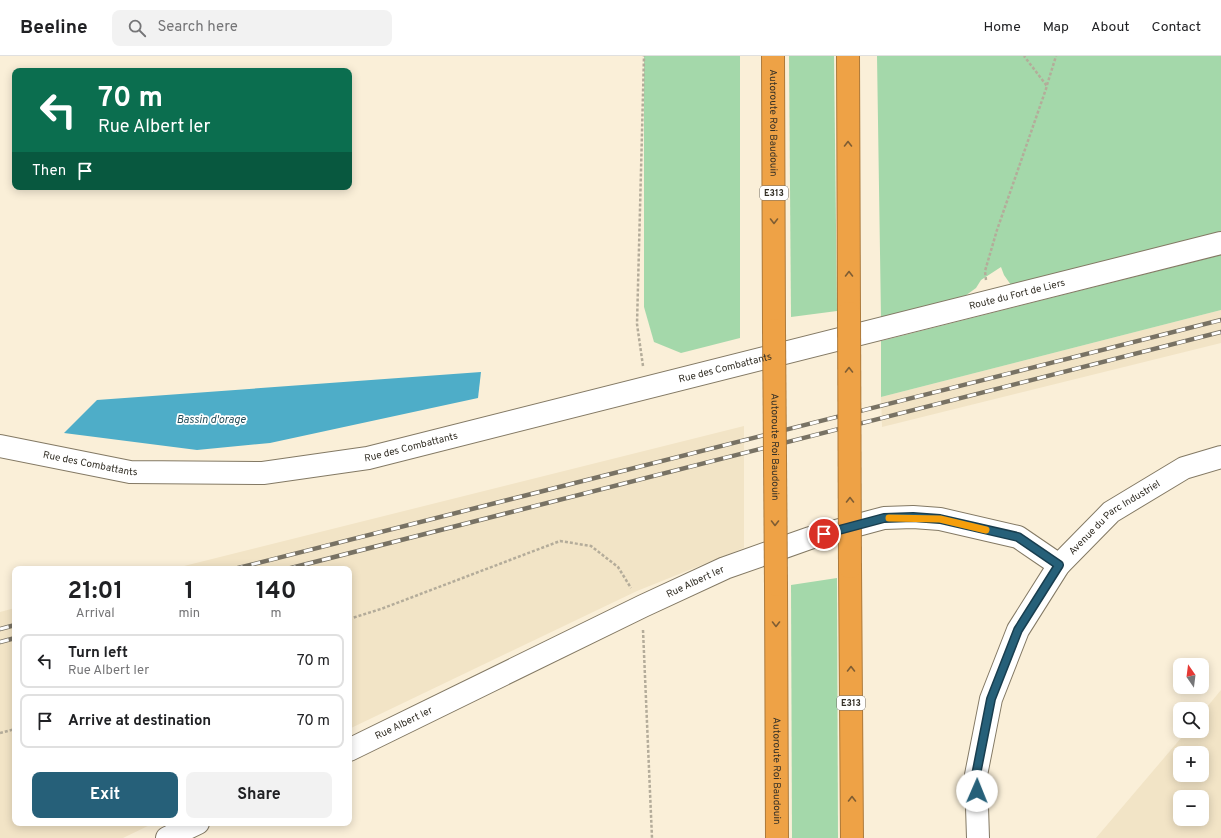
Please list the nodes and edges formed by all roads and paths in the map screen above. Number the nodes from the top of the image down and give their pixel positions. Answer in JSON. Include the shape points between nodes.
{"nodes":[{"id":1,"x":644,"y":56,"type":"edge"},
{"id":2,"x":773,"y":56,"type":"edge"},
{"id":3,"x":848,"y":56,"type":"edge"},
{"id":4,"x":1024,"y":56,"type":"edge"},
{"id":5,"x":1056,"y":56,"type":"edge"},
{"id":6,"x":1047,"y":86,"type":"junction"},
{"id":7,"x":1221,"y":243,"type":"edge"},
{"id":8,"x":989,"y":302,"type":"junction"},
{"id":9,"x":814,"y":347,"type":"joint"},
{"id":10,"x":648,"y":388,"type":"junction"},
{"id":11,"x":0,"y":446,"type":"edge"},
{"id":12,"x":1221,"y":457,"type":"edge"},
{"id":13,"x":1059,"y":565,"type":"junction"},
{"id":14,"x":643,"y":606,"type":"junction"},
{"id":15,"x":352,"y":618,"type":"edge"},
{"id":16,"x":12,"y":730,"type":"edge"},
{"id":17,"x":0,"y":733,"type":"edge"},
{"id":18,"x":352,"y":749,"type":"edge"},
{"id":19,"x":192,"y":826,"type":"edge"},
{"id":20,"x":168,"y":838,"type":"edge"},
{"id":21,"x":652,"y":838,"type":"edge"},
{"id":22,"x":777,"y":838,"type":"edge"},
{"id":23,"x":852,"y":838,"type":"edge"},
{"id":24,"x":978,"y":838,"type":"edge"}],
"edges":[{"from":1,"to":10,"type":"path","via":[[637,324]]},
{"from":2,"to":22,"type":"highway","name":"Autoroute Roi Baudouin","number":"E313","one_way":true,"bridge":true},
{"from":23,"to":3,"type":"highway","number":"E313","one_way":true,"bridge":true},
{"from":4,"to":6,"type":"path"},
{"from":5,"to":6,"type":"path"},
{"from":6,"to":8,"type":"path","via":[[985,270]]},
{"from":7,"to":8,"type":"street","name":"Route du Fort de Liers"},
{"from":8,"to":9,"type":"street","name":"Route du Fort de Liers"},
{"from":9,"to":10,"type":"street","name":"Rue des Combattants"},
{"from":10,"to":11,"type":"street","name":"Rue des Combattants","via":[[368,458],[263,474],[130,472]]},
{"from":12,"to":13,"type":"street","name":"Avenue du Parc Industriel","via":[[1184,468],[1111,512]]},
{"from":13,"to":14,"type":"street","name":"Rue Albert Ier","via":[[1018,537],[940,519],[884,518],[810,538],[725,568]]},
{"from":13,"to":24,"type":"street","name":"Avenue du Parc Industriel","via":[[1018,630],[991,699],[976,775]]},
{"from":14,"to":15,"type":"path","via":[[618,567],[591,546],[560,541]]},
{"from":14,"to":18,"type":"street","name":"Rue Albert Ier"},
{"from":14,"to":21,"type":"path"},
{"from":16,"to":17,"type":"path"},
{"from":19,"to":20,"type":"street"}]}
